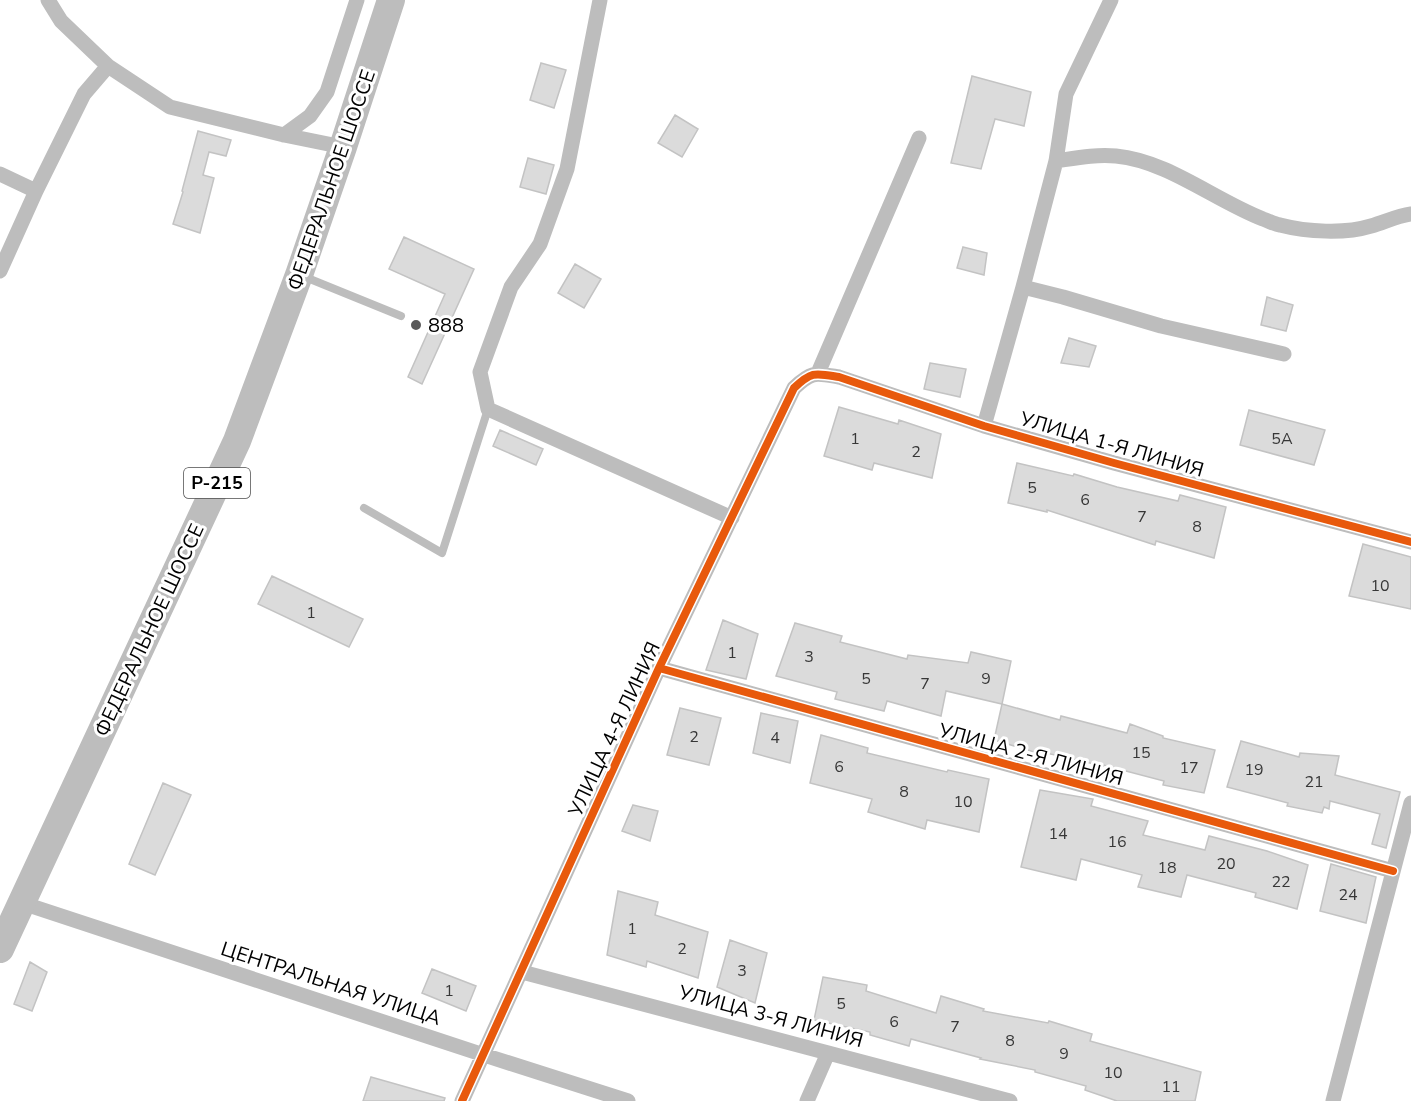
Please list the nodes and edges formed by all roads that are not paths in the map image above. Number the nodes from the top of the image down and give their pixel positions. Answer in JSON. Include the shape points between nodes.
{"nodes":[{"id":1,"x":48,"y":0,"type":"edge"},
{"id":2,"x":357,"y":0,"type":"edge"},
{"id":3,"x":391,"y":0,"type":"edge"},
{"id":4,"x":600,"y":0,"type":"edge"},
{"id":5,"x":1111,"y":0,"type":"edge"},
{"id":6,"x":108,"y":66,"type":"junction"},
{"id":7,"x":284,"y":135,"type":"junction"},
{"id":8,"x":919,"y":138,"type":"dead end"},
{"id":9,"x":343,"y":147,"type":"junction"},
{"id":10,"x":1056,"y":161,"type":"junction"},
{"id":11,"x":0,"y":174,"type":"edge"},
{"id":12,"x":36,"y":191,"type":"junction"},
{"id":13,"x":1411,"y":214,"type":"edge"},
{"id":14,"x":0,"y":271,"type":"edge"},
{"id":15,"x":299,"y":275,"type":"junction"},
{"id":16,"x":1023,"y":287,"type":"junction"},
{"id":17,"x":401,"y":316,"type":"dead end"},
{"id":18,"x":1284,"y":354,"type":"dead end"},
{"id":19,"x":812,"y":375,"type":"junction"},
{"id":20,"x":488,"y":409,"type":"junction"},
{"id":21,"x":984,"y":426,"type":"junction"},
{"id":22,"x":364,"y":508,"type":"dead end"},
{"id":23,"x":732,"y":518,"type":"junction"},
{"id":24,"x":1411,"y":542,"type":"edge"},
{"id":25,"x":659,"y":668,"type":"junction"},
{"id":26,"x":1411,"y":803,"type":"edge"},
{"id":27,"x":1393,"y":871,"type":"junction"},
{"id":28,"x":22,"y":903,"type":"junction"},
{"id":29,"x":0,"y":949,"type":"edge"},
{"id":30,"x":522,"y":972,"type":"junction"},
{"id":31,"x":828,"y":1053,"type":"junction"},
{"id":32,"x":484,"y":1055,"type":"junction"},
{"id":33,"x":462,"y":1101,"type":"edge"},
{"id":34,"x":628,"y":1101,"type":"edge"},
{"id":35,"x":807,"y":1101,"type":"edge"},
{"id":36,"x":1010,"y":1101,"type":"edge"},
{"id":37,"x":1334,"y":1101,"type":"edge"}],
"edges":[{"from":1,"to":6,"type":"street","via":[[61,21]]},
{"from":2,"to":7,"type":"street","via":[[327,92],[310,116]]},
{"from":3,"to":9,"type":"highway","name":"ФЕДЕРАЛЬНОЕ ШОССЕ","number":"Р-215"},
{"from":4,"to":20,"type":"street","via":[[567,169],[540,244],[511,287],[480,372]]},
{"from":5,"to":10,"type":"street","via":[[1066,94]]},
{"from":6,"to":7,"type":"street","via":[[170,107]]},
{"from":6,"to":12,"type":"street","via":[[84,94]]},
{"from":7,"to":9,"type":"street"},
{"from":8,"to":19,"type":"street","name":"УЛИЦА 4-Я ЛИНИЯ"},
{"from":9,"to":15,"type":"highway","name":"ФЕДЕРАЛЬНОЕ ШОССЕ","number":"Р-215"},
{"from":10,"to":13,"type":"street","via":[[1092,155],[1146,162],[1243,211],[1280,225],[1330,232],[1369,227]]},
{"from":10,"to":16,"type":"street"},
{"from":11,"to":12,"type":"street"},
{"from":12,"to":14,"type":"street"},
{"from":15,"to":17,"type":"lane"},
{"from":15,"to":28,"type":"highway","name":"ФЕДЕРАЛЬНОЕ ШОССЕ","number":"Р-215","via":[[237,441]]},
{"from":16,"to":18,"type":"street","via":[[1161,326]]},
{"from":16,"to":21,"type":"street"},
{"from":19,"to":21,"type":"street","name":"УЛИЦА 1-Я ЛИНИЯ","via":[[839,377]]},
{"from":19,"to":23,"type":"street","name":"УЛИЦА 4-Я ЛИНИЯ","via":[[794,388]]},
{"from":20,"to":22,"type":"lane","via":[[442,553]]},
{"from":20,"to":23,"type":"street"},
{"from":21,"to":24,"type":"street","name":"УЛИЦА 1-Я ЛИНИЯ"},
{"from":23,"to":25,"type":"street","name":"УЛИЦА 4-Я ЛИНИЯ"},
{"from":25,"to":27,"type":"street","name":"УЛИЦА 2-Я ЛИНИЯ"},
{"from":25,"to":30,"type":"street","name":"УЛИЦА 4-Я ЛИНИЯ"},
{"from":26,"to":27,"type":"street"},
{"from":27,"to":37,"type":"street"},
{"from":28,"to":29,"type":"highway","name":"ФЕДЕРАЛЬНОЕ ШОССЕ","number":"Р-215"},
{"from":28,"to":32,"type":"street","name":"ЦЕНТРАЛЬНАЯ УЛИЦА"},
{"from":30,"to":31,"type":"street","name":"УЛИЦА 3-Я ЛИНИЯ"},
{"from":30,"to":32,"type":"street","name":"УЛИЦА 4-Я ЛИНИЯ"},
{"from":31,"to":35,"type":"street"},
{"from":31,"to":36,"type":"street","name":"УЛИЦА 3-Я ЛИНИЯ"},
{"from":32,"to":33,"type":"street","name":"УЛИЦА 4-Я ЛИНИЯ"},
{"from":32,"to":34,"type":"street","name":"ЦЕНТРАЛЬНАЯ УЛИЦА"}]}
